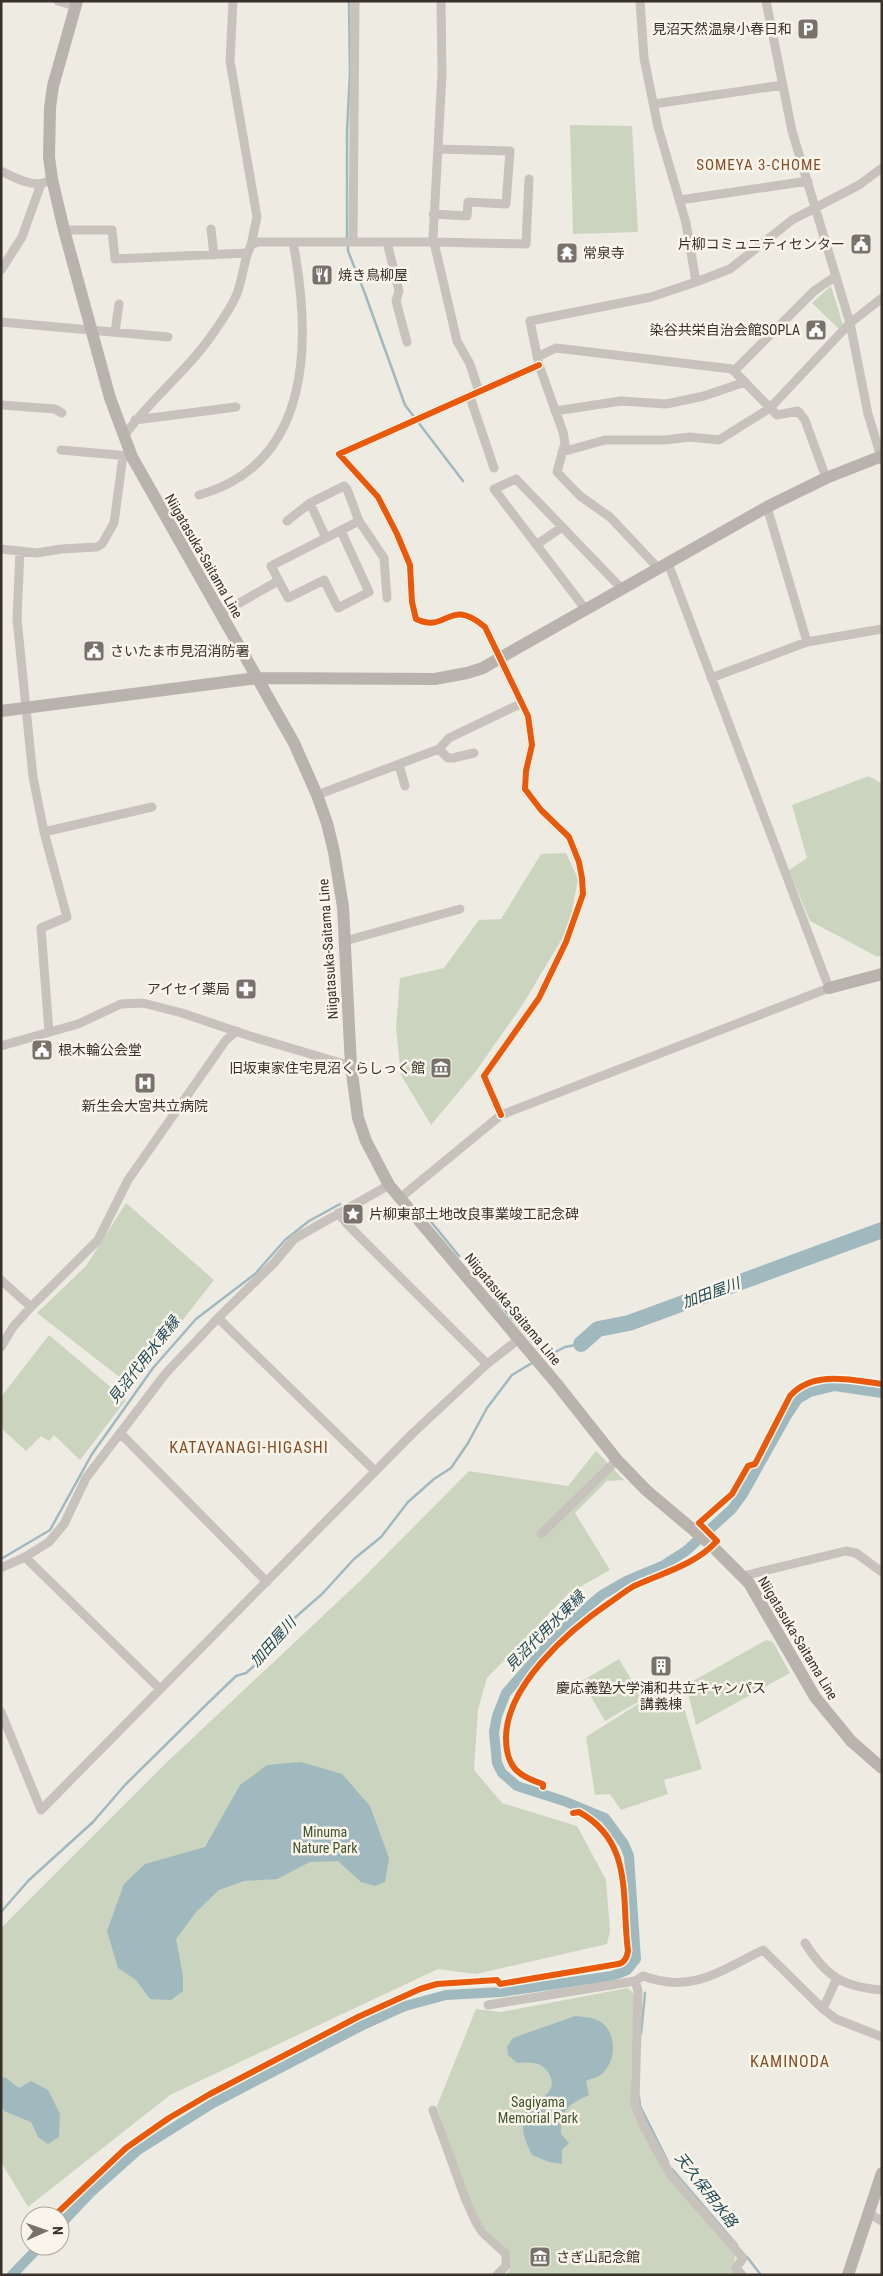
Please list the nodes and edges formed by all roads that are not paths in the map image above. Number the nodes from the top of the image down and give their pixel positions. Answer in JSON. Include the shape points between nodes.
{"nodes":[{"id":1,"x":58,"y":1,"type":"edge"},
{"id":2,"x":233,"y":1,"type":"edge"},
{"id":3,"x":355,"y":1,"type":"edge"},
{"id":4,"x":441,"y":1,"type":"edge"},
{"id":5,"x":640,"y":1,"type":"edge"},
{"id":6,"x":766,"y":1,"type":"edge"},
{"id":7,"x":76,"y":4,"type":"edge"},
{"id":8,"x":783,"y":85,"type":"junction"},
{"id":9,"x":654,"y":104,"type":"junction"},
{"id":10,"x":439,"y":149,"type":"junction"},
{"id":11,"x":882,"y":168,"type":"edge"},
{"id":12,"x":1,"y":171,"type":"edge"},
{"id":13,"x":529,"y":179,"type":"dead end"},
{"id":14,"x":808,"y":181,"type":"junction"},
{"id":15,"x":46,"y":182,"type":"junction"},
{"id":16,"x":680,"y":200,"type":"junction"},
{"id":17,"x":816,"y":208,"type":"junction"},
{"id":18,"x":433,"y":214,"type":"junction"},
{"id":19,"x":212,"y":229,"type":"dead end"},
{"id":20,"x":64,"y":230,"type":"junction"},
{"id":21,"x":293,"y":242,"type":"junction"},
{"id":22,"x":353,"y":242,"type":"junction"},
{"id":23,"x":387,"y":242,"type":"junction"},
{"id":24,"x":435,"y":242,"type":"junction"},
{"id":25,"x":249,"y":249,"type":"junction"},
{"id":26,"x":214,"y":255,"type":"junction"},
{"id":27,"x":1,"y":270,"type":"edge"},
{"id":28,"x":836,"y":276,"type":"junction"},
{"id":29,"x":696,"y":282,"type":"junction"},
{"id":30,"x":882,"y":298,"type":"edge"},
{"id":31,"x":119,"y":304,"type":"dead end"},
{"id":32,"x":1,"y":322,"type":"edge"},
{"id":33,"x":850,"y":323,"type":"junction"},
{"id":34,"x":92,"y":330,"type":"junction"},
{"id":35,"x":115,"y":332,"type":"junction"},
{"id":36,"x":168,"y":337,"type":"dead end"},
{"id":37,"x":407,"y":342,"type":"dead end"},
{"id":38,"x":538,"y":361,"type":"junction"},
{"id":39,"x":734,"y":371,"type":"junction"},
{"id":40,"x":744,"y":382,"type":"junction"},
{"id":41,"x":479,"y":392,"type":"junction"},
{"id":42,"x":470,"y":397,"type":"junction"},
{"id":43,"x":1,"y":405,"type":"edge"},
{"id":44,"x":236,"y":407,"type":"dead end"},
{"id":45,"x":770,"y":408,"type":"junction"},
{"id":46,"x":555,"y":411,"type":"junction"},
{"id":47,"x":62,"y":413,"type":"dead end"},
{"id":48,"x":135,"y":420,"type":"junction"},
{"id":49,"x":124,"y":436,"type":"junction"},
{"id":50,"x":61,"y":450,"type":"dead end"},
{"id":51,"x":562,"y":452,"type":"junction"},
{"id":52,"x":127,"y":456,"type":"junction"},
{"id":53,"x":881,"y":458,"type":"edge"},
{"id":54,"x":494,"y":468,"type":"dead end"},
{"id":55,"x":826,"y":478,"type":"junction"},
{"id":56,"x":199,"y":495,"type":"dead end"},
{"id":57,"x":310,"y":503,"type":"junction"},
{"id":58,"x":767,"y":507,"type":"junction"},
{"id":59,"x":287,"y":521,"type":"dead end"},
{"id":60,"x":359,"y":521,"type":"junction"},
{"id":61,"x":562,"y":527,"type":"junction"},
{"id":62,"x":341,"y":531,"type":"junction"},
{"id":63,"x":326,"y":538,"type":"junction"},
{"id":64,"x":536,"y":545,"type":"junction"},
{"id":65,"x":1,"y":549,"type":"edge"},
{"id":66,"x":20,"y":552,"type":"junction"},
{"id":67,"x":663,"y":566,"type":"junction"},
{"id":68,"x":278,"y":581,"type":"junction"},
{"id":69,"x":622,"y":590,"type":"junction"},
{"id":70,"x":387,"y":598,"type":"dead end"},
{"id":71,"x":586,"y":610,"type":"junction"},
{"id":72,"x":220,"y":614,"type":"junction"},
{"id":73,"x":882,"y":629,"type":"edge"},
{"id":74,"x":807,"y":642,"type":"junction"},
{"id":75,"x":500,"y":658,"type":"junction"},
{"id":76,"x":257,"y":678,"type":"junction"},
{"id":77,"x":711,"y":678,"type":"junction"},
{"id":78,"x":522,"y":703,"type":"junction"},
{"id":79,"x":25,"y":706,"type":"junction"},
{"id":80,"x":1,"y":711,"type":"edge"},
{"id":81,"x":439,"y":749,"type":"junction"},
{"id":82,"x":474,"y":754,"type":"dead end"},
{"id":83,"x":399,"y":765,"type":"junction"},
{"id":84,"x":405,"y":786,"type":"dead end"},
{"id":85,"x":317,"y":795,"type":"junction"},
{"id":86,"x":152,"y":807,"type":"dead end"},
{"id":87,"x":44,"y":832,"type":"junction"},
{"id":88,"x":460,"y":909,"type":"dead end"},
{"id":89,"x":345,"y":942,"type":"junction"},
{"id":90,"x":882,"y":974,"type":"edge"},
{"id":91,"x":829,"y":988,"type":"junction"},
{"id":92,"x":49,"y":1032,"type":"junction"},
{"id":93,"x":237,"y":1032,"type":"junction"},
{"id":94,"x":1,"y":1046,"type":"edge"},
{"id":95,"x":351,"y":1066,"type":"junction"},
{"id":96,"x":501,"y":1115,"type":"junction"},
{"id":97,"x":389,"y":1185,"type":"junction"},
{"id":98,"x":400,"y":1198,"type":"junction"},
{"id":99,"x":338,"y":1213,"type":"junction"},
{"id":100,"x":1,"y":1280,"type":"edge"},
{"id":101,"x":31,"y":1307,"type":"junction"},
{"id":102,"x":218,"y":1318,"type":"junction"},
{"id":103,"x":519,"y":1339,"type":"junction"},
{"id":104,"x":1,"y":1347,"type":"edge"},
{"id":105,"x":487,"y":1364,"type":"junction"},
{"id":106,"x":120,"y":1433,"type":"junction"},
{"id":107,"x":617,"y":1460,"type":"junction"},
{"id":108,"x":376,"y":1472,"type":"junction"},
{"id":109,"x":541,"y":1534,"type":"dead end"},
{"id":110,"x":25,"y":1557,"type":"junction"},
{"id":111,"x":3,"y":1564,"type":"edge"},
{"id":112,"x":881,"y":1571,"type":"edge"},
{"id":113,"x":743,"y":1576,"type":"junction"},
{"id":114,"x":267,"y":1582,"type":"junction"},
{"id":115,"x":160,"y":1690,"type":"junction"},
{"id":116,"x":1,"y":1712,"type":"edge"},
{"id":117,"x":882,"y":1768,"type":"edge"},
{"id":118,"x":805,"y":1942,"type":"dead end"},
{"id":119,"x":837,"y":1978,"type":"junction"},
{"id":120,"x":635,"y":1981,"type":"junction"},
{"id":121,"x":882,"y":1990,"type":"edge"},
{"id":122,"x":488,"y":2006,"type":"dead end"},
{"id":123,"x":823,"y":2009,"type":"junction"},
{"id":124,"x":882,"y":2037,"type":"edge"},
{"id":125,"x":433,"y":2110,"type":"dead end"},
{"id":126,"x":882,"y":2173,"type":"edge"},
{"id":127,"x":868,"y":2213,"type":"junction"},
{"id":128,"x":882,"y":2221,"type":"edge"},
{"id":129,"x":497,"y":2275,"type":"edge"},
{"id":130,"x":742,"y":2275,"type":"edge"},
{"id":131,"x":848,"y":2275,"type":"edge"}],
"edges":[{"from":1,"to":7,"type":"street"},
{"from":2,"to":25,"type":"street","via":[[230,61],[257,217]]},
{"from":3,"to":22,"type":"street"},
{"from":4,"to":10,"type":"street"},
{"from":5,"to":9,"type":"street","via":[[644,58]]},
{"from":6,"to":8,"type":"street"},
{"from":7,"to":15,"type":"main road","name":"Niigatasuka-Saitama Line","via":[[53,86]]},
{"from":8,"to":9,"type":"street"},
{"from":8,"to":14,"type":"street","via":[[792,131]]},
{"from":9,"to":16,"type":"street"},
{"from":10,"to":18,"type":"street"},
{"from":10,"to":18,"type":"street","via":[[510,151],[506,204],[468,202],[467,216]]},
{"from":11,"to":17,"type":"street","via":[[859,185]]},
{"from":12,"to":15,"type":"street","via":[[15,178]]},
{"from":13,"to":24,"type":"street","via":[[526,244]]},
{"from":14,"to":16,"type":"street"},
{"from":14,"to":17,"type":"street"},
{"from":15,"to":20,"type":"main road","name":"Niigatasuka-Saitama Line"},
{"from":15,"to":27,"type":"street","via":[[22,237]]},
{"from":16,"to":29,"type":"street"},
{"from":17,"to":28,"type":"street"},
{"from":17,"to":29,"type":"street","via":[[792,220],[730,269]]},
{"from":18,"to":24,"type":"street"},
{"from":19,"to":26,"type":"street"},
{"from":20,"to":26,"type":"street","via":[[112,230],[115,259]]},
{"from":20,"to":34,"type":"main road","name":"Niigatasuka-Saitama Line"},
{"from":21,"to":22,"type":"street"},
{"from":21,"to":25,"type":"street","via":[[258,242]]},
{"from":21,"to":56,"type":"street","via":[[303,311],[302,366],[293,409],[275,441],[254,465],[226,486]]},
{"from":22,"to":23,"type":"street"},
{"from":23,"to":24,"type":"street"},
{"from":23,"to":37,"type":"street","via":[[399,291],[396,301]]},
{"from":24,"to":41,"type":"street","via":[[452,325]]},
{"from":25,"to":26,"type":"street"},
{"from":25,"to":48,"type":"street","via":[[236,296],[216,330],[190,363]]},
{"from":28,"to":33,"type":"street"},
{"from":28,"to":39,"type":"street","via":[[814,291]]},
{"from":29,"to":38,"type":"street","via":[[624,304],[530,321]]},
{"from":30,"to":33,"type":"street"},
{"from":31,"to":35,"type":"street"},
{"from":32,"to":34,"type":"street"},
{"from":33,"to":45,"type":"street"},
{"from":33,"to":53,"type":"street","via":[[868,414]]},
{"from":34,"to":35,"type":"street"},
{"from":34,"to":49,"type":"main road","name":"Niigatasuka-Saitama Line"},
{"from":35,"to":36,"type":"street"},
{"from":38,"to":39,"type":"street","via":[[556,348]]},
{"from":38,"to":41,"type":"street"},
{"from":38,"to":46,"type":"street"},
{"from":39,"to":40,"type":"street"},
{"from":40,"to":45,"type":"street"},
{"from":40,"to":46,"type":"street","via":[[704,396],[666,404],[621,401]]},
{"from":41,"to":42,"type":"street"},
{"from":42,"to":54,"type":"street"},
{"from":42,"to":75,"type":"street","via":[[339,454],[378,497],[397,534],[410,566],[416,619],[426,623],[459,613],[472,616],[485,627]]},
{"from":43,"to":47,"type":"street","via":[[55,409]]},
{"from":44,"to":48,"type":"street"},
{"from":45,"to":51,"type":"street","via":[[719,440],[690,437],[605,440]]},
{"from":45,"to":55,"type":"street","via":[[777,415],[798,411],[805,420]]},
{"from":46,"to":51,"type":"street","via":[[563,432]]},
{"from":48,"to":49,"type":"street"},
{"from":49,"to":52,"type":"main road","name":"Niigatasuka-Saitama Line"},
{"from":50,"to":52,"type":"street"},
{"from":51,"to":67,"type":"street","via":[[557,472],[580,496],[610,517]]},
{"from":52,"to":66,"type":"street","via":[[114,523],[102,544]]},
{"from":52,"to":72,"type":"main road","name":"Niigatasuka-Saitama Line"},
{"from":53,"to":55,"type":"main road"},
{"from":55,"to":58,"type":"main road"},
{"from":57,"to":59,"type":"street"},
{"from":57,"to":60,"type":"street","via":[[344,486]]},
{"from":57,"to":63,"type":"street"},
{"from":58,"to":67,"type":"main road"},
{"from":58,"to":74,"type":"street"},
{"from":60,"to":62,"type":"street"},
{"from":60,"to":70,"type":"street","via":[[384,558]]},
{"from":61,"to":64,"type":"street"},
{"from":61,"to":64,"type":"street","via":[[516,479],[494,489]]},
{"from":61,"to":69,"type":"street"},
{"from":62,"to":63,"type":"street"},
{"from":62,"to":68,"type":"street","via":[[370,592],[338,608],[324,580],[288,598]]},
{"from":63,"to":68,"type":"street","via":[[271,566]]},
{"from":64,"to":71,"type":"street"},
{"from":65,"to":66,"type":"street"},
{"from":66,"to":79,"type":"street","via":[[17,619]]},
{"from":67,"to":69,"type":"main road"},
{"from":67,"to":77,"type":"street"},
{"from":68,"to":72,"type":"street"},
{"from":69,"to":71,"type":"main road"},
{"from":71,"to":75,"type":"main road"},
{"from":72,"to":76,"type":"main road","name":"Niigatasuka-Saitama Line"},
{"from":73,"to":74,"type":"street"},
{"from":74,"to":77,"type":"street"},
{"from":75,"to":76,"type":"main road","via":[[484,668],[435,679]]},
{"from":75,"to":78,"type":"street"},
{"from":76,"to":79,"type":"main road"},
{"from":76,"to":85,"type":"main road","name":"Niigatasuka-Saitama Line","via":[[294,743]]},
{"from":77,"to":91,"type":"street"},
{"from":78,"to":81,"type":"street","via":[[449,738]]},
{"from":78,"to":96,"type":"street","via":[[530,723],[532,745],[525,789],[569,837],[579,862],[583,894],[566,942],[539,998],[484,1076]]},
{"from":79,"to":80,"type":"main road"},
{"from":79,"to":87,"type":"street","via":[[33,776]]},
{"from":81,"to":82,"type":"street","via":[[448,758]]},
{"from":81,"to":83,"type":"street"},
{"from":83,"to":84,"type":"street"},
{"from":83,"to":85,"type":"street"},
{"from":85,"to":89,"type":"main road","name":"Niigatasuka-Saitama Line","via":[[334,852]]},
{"from":86,"to":87,"type":"street"},
{"from":87,"to":92,"type":"street","via":[[66,917],[41,928]]},
{"from":88,"to":89,"type":"street"},
{"from":89,"to":95,"type":"main road","name":"Niigatasuka-Saitama Line"},
{"from":90,"to":91,"type":"main road"},
{"from":91,"to":96,"type":"street"},
{"from":92,"to":93,"type":"street","via":[[78,1024],[111,1007],[130,1003],[182,1013]]},
{"from":92,"to":94,"type":"street"},
{"from":93,"to":95,"type":"street"},
{"from":93,"to":101,"type":"street","via":[[226,1040],[128,1180],[98,1240]]},
{"from":95,"to":97,"type":"main road","name":"Niigatasuka-Saitama Line","via":[[366,1141]]},
{"from":96,"to":98,"type":"street"},
{"from":97,"to":98,"type":"main road","name":"Niigatasuka-Saitama Line"},
{"from":97,"to":99,"type":"street"},
{"from":98,"to":103,"type":"main road","name":"Niigatasuka-Saitama Line"},
{"from":99,"to":102,"type":"street","via":[[294,1239]]},
{"from":99,"to":105,"type":"street"},
{"from":100,"to":101,"type":"street"},
{"from":101,"to":104,"type":"street"},
{"from":102,"to":106,"type":"street","via":[[166,1373]]},
{"from":102,"to":108,"type":"street"},
{"from":103,"to":105,"type":"street"},
{"from":103,"to":107,"type":"main road","name":"Niigatasuka-Saitama Line"},
{"from":105,"to":108,"type":"street"},
{"from":106,"to":110,"type":"street","via":[[86,1478],[64,1524],[49,1542]]},
{"from":106,"to":114,"type":"street"},
{"from":107,"to":109,"type":"street"},
{"from":107,"to":113,"type":"main road","name":"Niigatasuka-Saitama Line"},
{"from":108,"to":114,"type":"street"},
{"from":110,"to":111,"type":"street"},
{"from":110,"to":115,"type":"street"},
{"from":112,"to":113,"type":"street","via":[[856,1553],[846,1551]]},
{"from":113,"to":117,"type":"main road","name":"Niigatasuka-Saitama Line","via":[[815,1697],[851,1741]]},
{"from":114,"to":115,"type":"street"},
{"from":115,"to":116,"type":"street","via":[[41,1810]]},
{"from":118,"to":119,"type":"street","via":[[818,1964]]},
{"from":119,"to":121,"type":"street","via":[[865,1989]]},
{"from":119,"to":123,"type":"street"},
{"from":120,"to":122,"type":"street"},
{"from":120,"to":123,"type":"street","via":[[642,1976],[672,1984],[702,1980],[763,1950]]},
{"from":120,"to":130,"type":"street","via":[[638,1991],[635,2104],[670,2174],[742,2258],[736,2268]]},
{"from":123,"to":124,"type":"street","via":[[850,2026]]},
{"from":125,"to":129,"type":"street","via":[[476,2222],[506,2254],[506,2266]]},
{"from":126,"to":127,"type":"main road"},
{"from":127,"to":128,"type":"street"},
{"from":127,"to":131,"type":"main road"}]}
